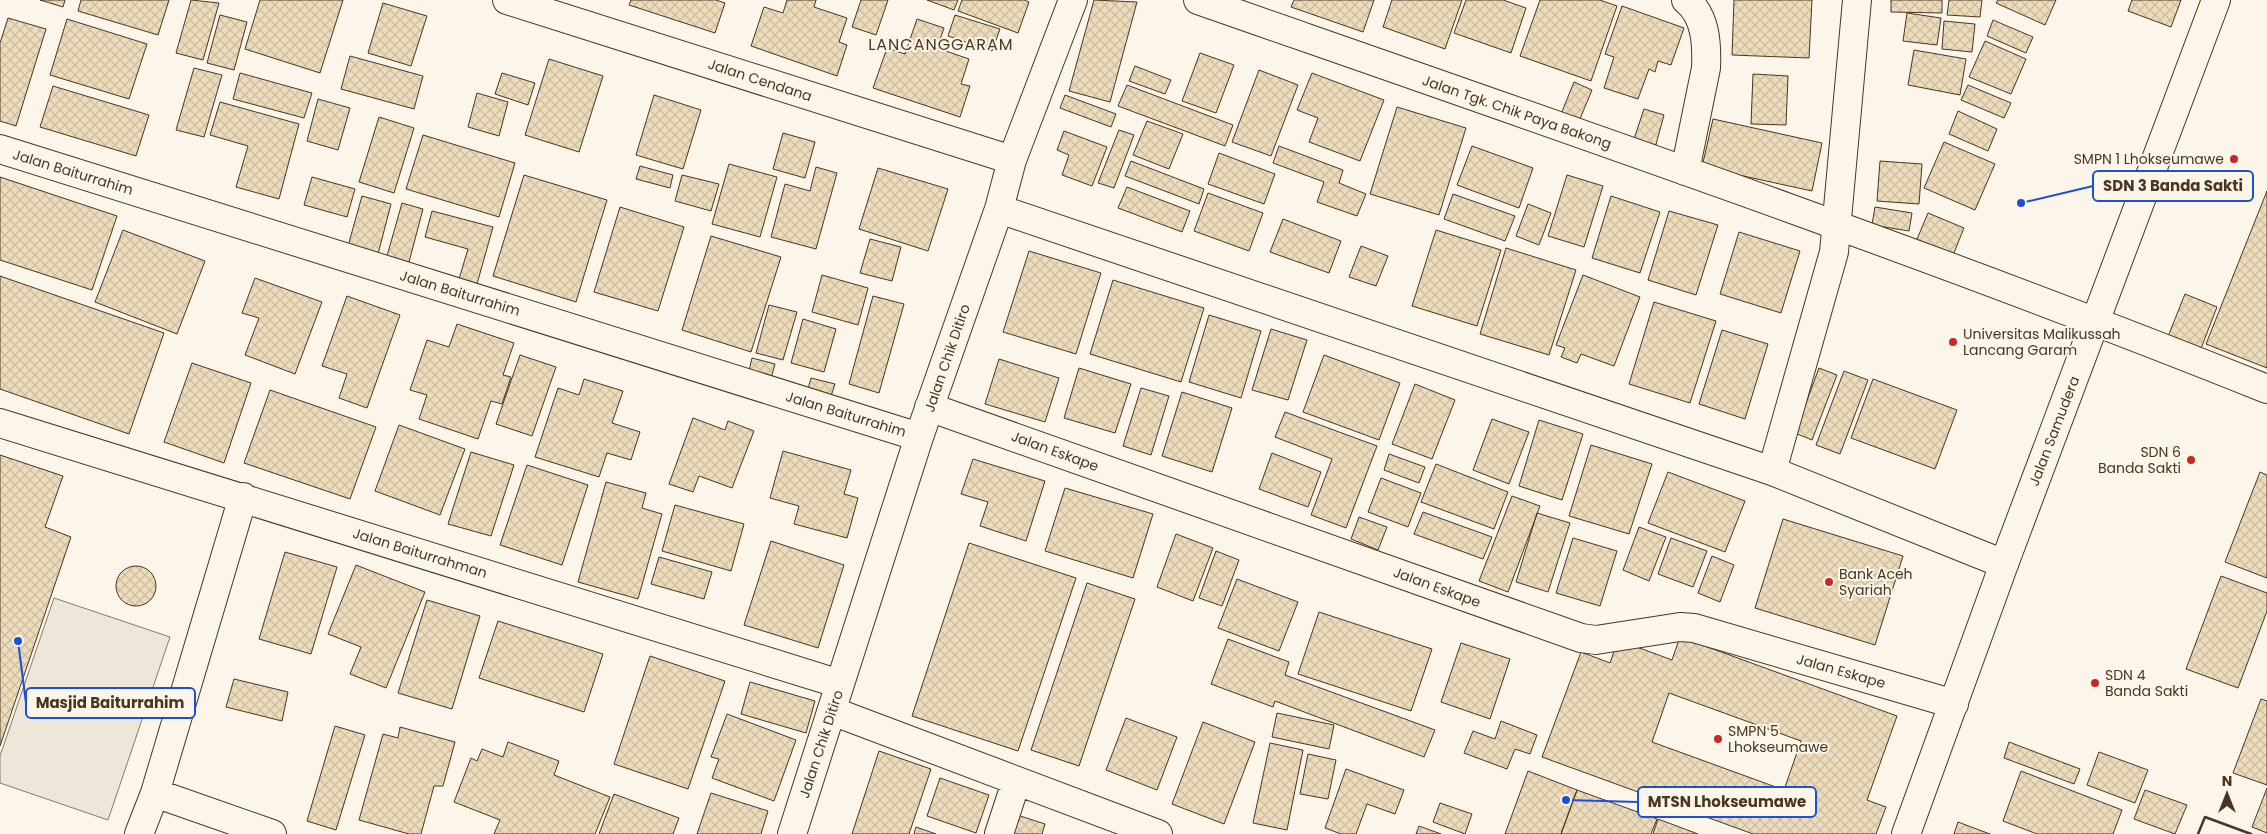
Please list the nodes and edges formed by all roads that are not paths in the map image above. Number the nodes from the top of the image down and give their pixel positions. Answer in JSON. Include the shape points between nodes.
{"nodes":[{"id":1,"x":507,"y":0,"type":"edge"},
{"id":2,"x":1072,"y":0,"type":"edge"},
{"id":3,"x":1198,"y":0,"type":"edge"},
{"id":4,"x":1686,"y":0,"type":"edge"},
{"id":5,"x":1857,"y":0,"type":"edge"},
{"id":6,"x":2216,"y":0,"type":"edge"},
{"id":7,"x":0,"y":149,"type":"edge"},
{"id":8,"x":1012,"y":160,"type":"junction"},
{"id":9,"x":1686,"y":171,"type":"junction"},
{"id":10,"x":999,"y":210,"type":"junction"},
{"id":11,"x":1836,"y":224,"type":"junction"},
{"id":12,"x":2096,"y":321,"type":"junction"},
{"id":13,"x":2267,"y":389,"type":"edge"},
{"id":14,"x":930,"y":407,"type":"junction"},
{"id":15,"x":0,"y":423,"type":"edge"},
{"id":16,"x":919,"y":437,"type":"junction"},
{"id":17,"x":1772,"y":470,"type":"junction"},
{"id":18,"x":243,"y":497,"type":"junction"},
{"id":19,"x":2004,"y":564,"type":"junction"},
{"id":20,"x":840,"y":684,"type":"junction"},
{"id":21,"x":1954,"y":704,"type":"junction"},
{"id":22,"x":832,"y":711,"type":"junction"},
{"id":23,"x":1016,"y":782,"type":"junction"},
{"id":24,"x":155,"y":793,"type":"junction"},
{"id":25,"x":140,"y":834,"type":"edge"},
{"id":26,"x":272,"y":834,"type":"edge"},
{"id":27,"x":792,"y":834,"type":"edge"},
{"id":28,"x":999,"y":834,"type":"edge"},
{"id":29,"x":1158,"y":834,"type":"edge"},
{"id":30,"x":1906,"y":834,"type":"edge"}],
"edges":[{"from":1,"to":8,"type":"street","name":"Jalan Cendana"},
{"from":2,"to":8,"type":"street","name":"Jalan Chik Ditiro"},
{"from":3,"to":9,"type":"street","name":"Jalan Tgk. Chik Paya Bakong"},
{"from":4,"to":9,"type":"street","via":[[1699,14],[1707,52]]},
{"from":5,"to":11,"type":"street"},
{"from":6,"to":12,"type":"street","name":"Jalan Samudera"},
{"from":7,"to":16,"type":"street","name":"Jalan Baiturrahim"},
{"from":8,"to":10,"type":"street","name":"Jalan Chik Ditiro"},
{"from":9,"to":11,"type":"street","name":"Jalan Tgk. Chik Paya Bakong"},
{"from":10,"to":14,"type":"street","name":"Jalan Chik Ditiro"},
{"from":10,"to":17,"type":"street"},
{"from":11,"to":12,"type":"street","name":"Jalan Tgk. Chik Paya Bakong"},
{"from":11,"to":17,"type":"street","via":[[1834,252]]},
{"from":12,"to":13,"type":"street","name":"Jalan Tgk. Chik Paya Bakong"},
{"from":12,"to":19,"type":"street","name":"Jalan Samudera"},
{"from":14,"to":16,"type":"street","name":"Jalan Chik Ditiro"},
{"from":14,"to":21,"type":"street","name":"Jalan Eskape","via":[[1581,638],[1596,640],[1680,627],[1694,628]]},
{"from":15,"to":18,"type":"street","name":"Jalan Baiturrahman"},
{"from":16,"to":20,"type":"street","name":"Jalan Chik Ditiro"},
{"from":17,"to":19,"type":"street"},
{"from":18,"to":20,"type":"street","name":"Jalan Baiturrahman"},
{"from":18,"to":24,"type":"street"},
{"from":19,"to":21,"type":"street","name":"Jalan Samudera"},
{"from":20,"to":22,"type":"street","name":"Jalan Chik Ditiro"},
{"from":21,"to":30,"type":"street","name":"Jalan Samudera"},
{"from":22,"to":23,"type":"street"},
{"from":22,"to":27,"type":"street","name":"Jalan Chik Ditiro"},
{"from":23,"to":28,"type":"street"},
{"from":23,"to":29,"type":"street"},
{"from":24,"to":25,"type":"street"},
{"from":24,"to":26,"type":"street"}]}
